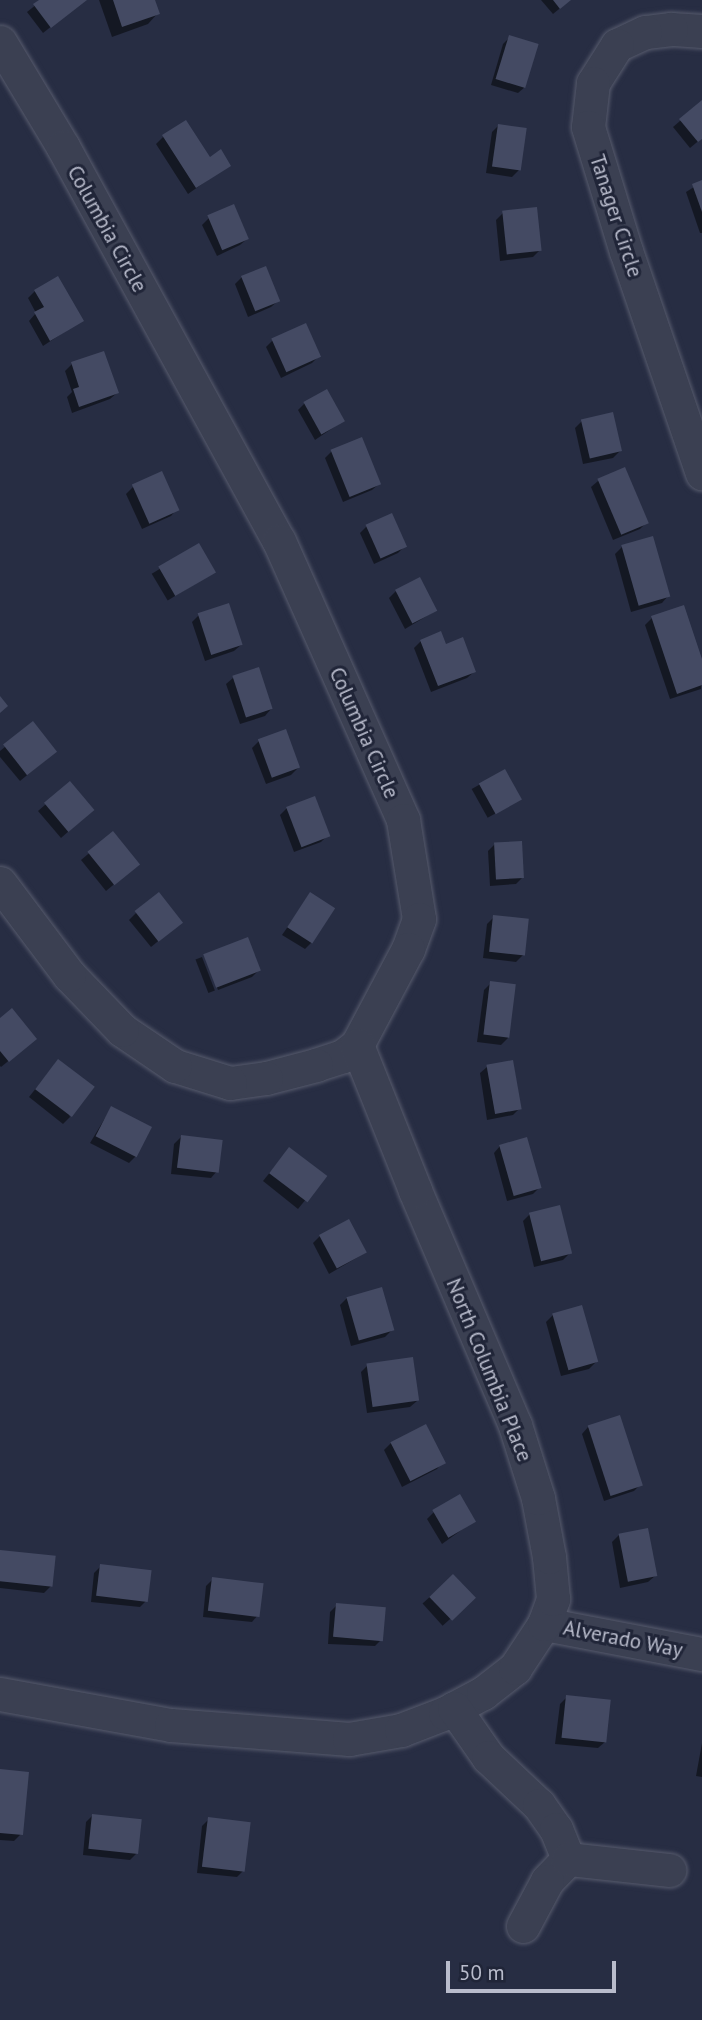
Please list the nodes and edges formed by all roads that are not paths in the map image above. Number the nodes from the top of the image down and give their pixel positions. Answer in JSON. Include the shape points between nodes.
{"nodes":[{"id":1,"x":702,"y":32,"type":"edge"},
{"id":2,"x":0,"y":42,"type":"edge"},
{"id":3,"x":702,"y":473,"type":"edge"},
{"id":4,"x":0,"y":883,"type":"edge"},
{"id":5,"x":357,"y":1045,"type":"junction"},
{"id":6,"x":544,"y":1624,"type":"junction"},
{"id":7,"x":702,"y":1654,"type":"edge"},
{"id":8,"x":0,"y":1694,"type":"edge"},
{"id":9,"x":454,"y":1708,"type":"junction"},
{"id":10,"x":568,"y":1860,"type":"junction"},
{"id":11,"x":668,"y":1870,"type":"dead end"},
{"id":12,"x":523,"y":1926,"type":"dead end"}],
"edges":[{"from":1,"to":3,"type":"street","name":"Tanager Circle","via":[[645,32],[617,45],[593,83],[587,127]]},
{"from":2,"to":5,"type":"street","name":"Columbia Circle","via":[[63,147],[279,541],[403,820],[419,919]]},
{"from":4,"to":5,"type":"street","via":[[69,975],[122,1030],[175,1066],[230,1083],[316,1065],[343,1056]]},
{"from":5,"to":6,"type":"street","name":"North Columbia Place","via":[[515,1425],[538,1498],[549,1557],[553,1599]]},
{"from":6,"to":7,"type":"street","name":"Alverado Way"},
{"from":6,"to":9,"type":"street","name":"North Columbia Place","via":[[515,1668]]},
{"from":8,"to":9,"type":"street","name":"North Columbia Place","via":[[171,1725],[349,1739],[401,1730]]},
{"from":9,"to":10,"type":"street","via":[[488,1757],[539,1805],[556,1829]]},
{"from":10,"to":11,"type":"street"},
{"from":10,"to":12,"type":"street","via":[[547,1881]]}]}
